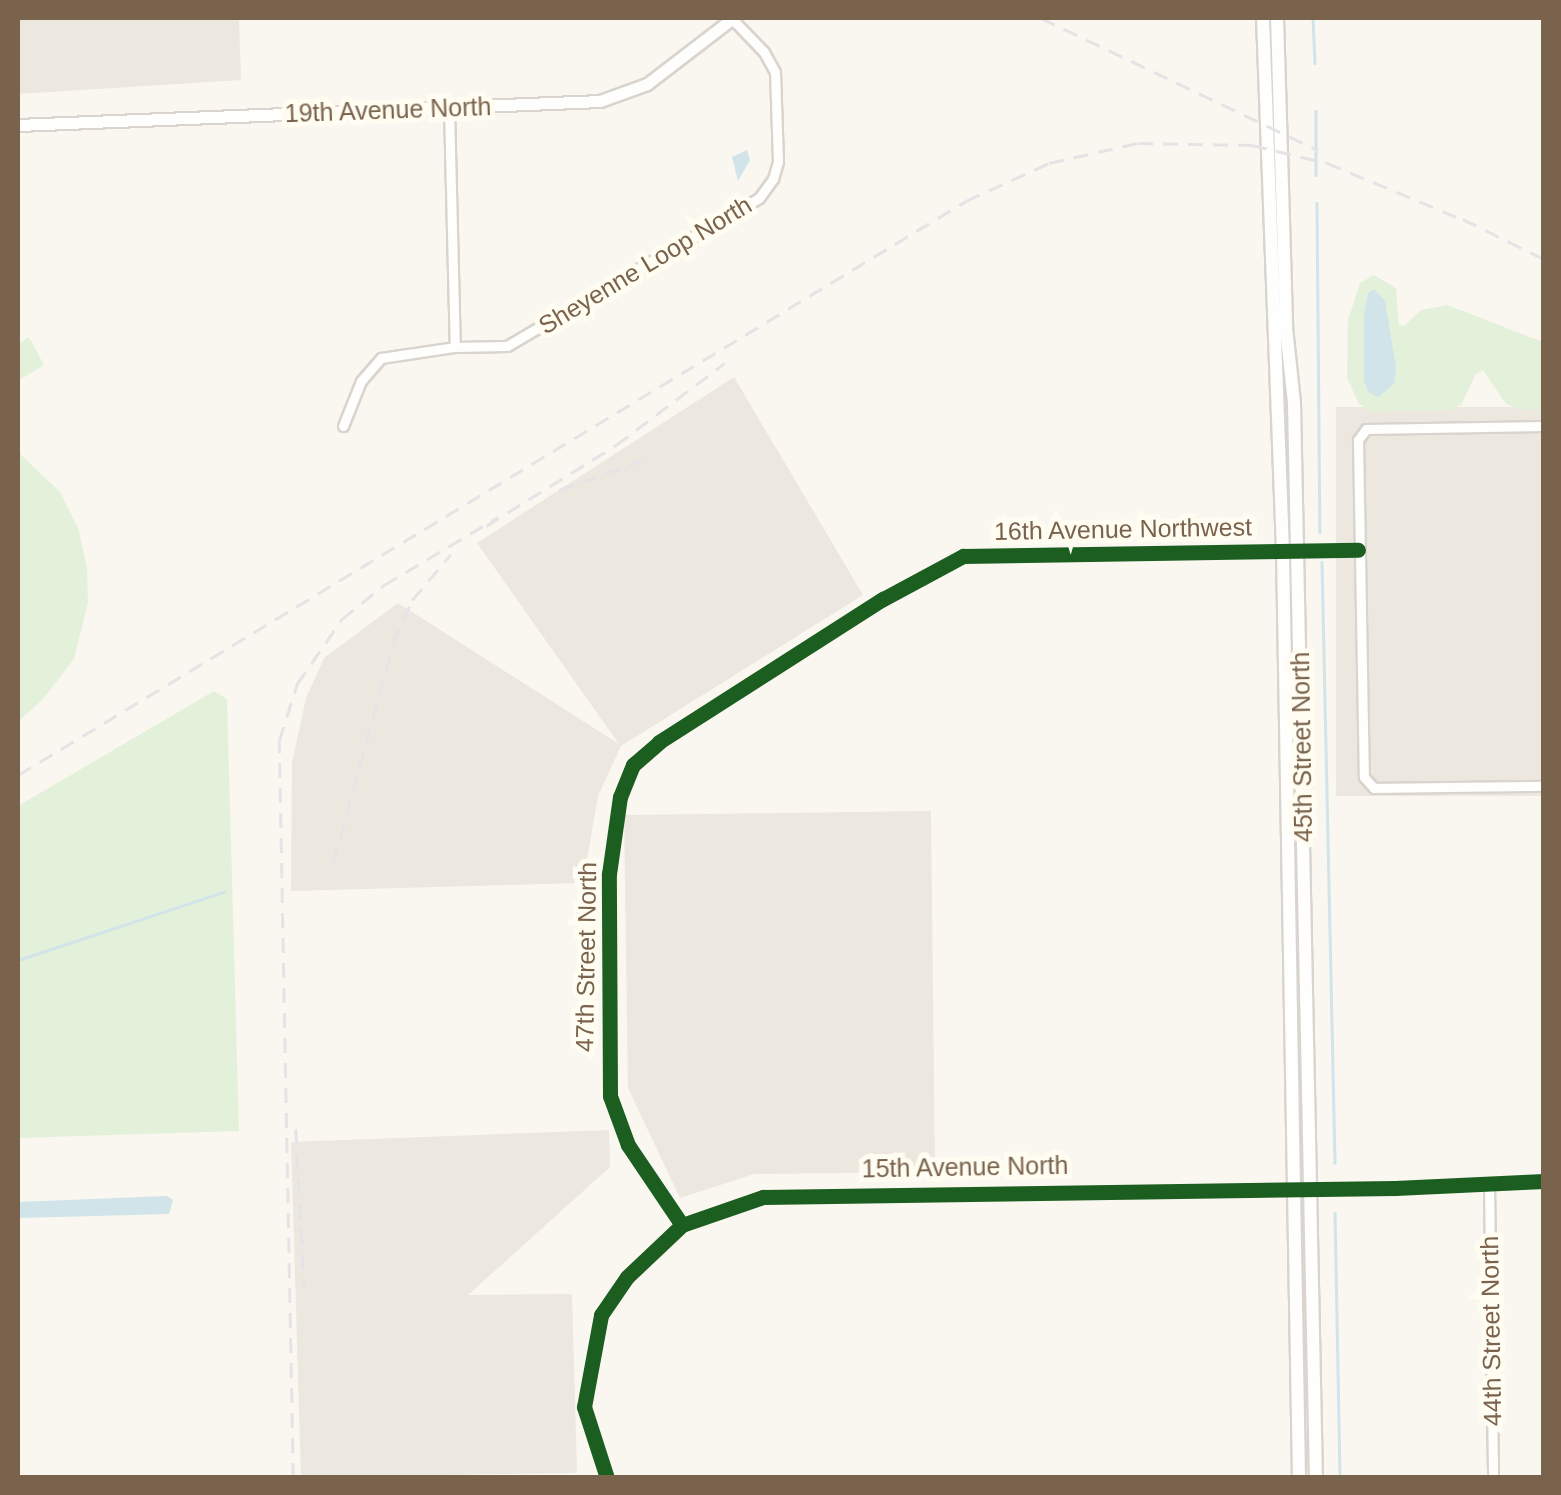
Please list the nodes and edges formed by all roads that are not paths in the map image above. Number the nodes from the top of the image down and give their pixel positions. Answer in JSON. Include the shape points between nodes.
{"nodes":[{"id":1,"x":732,"y":18,"type":"edge"},
{"id":2,"x":1263,"y":18,"type":"edge"},
{"id":3,"x":1277,"y":18,"type":"edge"},
{"id":4,"x":449,"y":108,"type":"junction"},
{"id":5,"x":18,"y":125,"type":"edge"},
{"id":6,"x":455,"y":347,"type":"junction"},
{"id":7,"x":343,"y":426,"type":"dead end"},
{"id":8,"x":1544,"y":426,"type":"edge"},
{"id":9,"x":1358,"y":550,"type":"junction"},
{"id":10,"x":1290,"y":551,"type":"junction"},
{"id":11,"x":964,"y":556,"type":"joint"},
{"id":12,"x":1544,"y":786,"type":"edge"},
{"id":13,"x":1544,"y":1181,"type":"edge"},
{"id":14,"x":1489,"y":1184,"type":"junction"},
{"id":15,"x":1292,"y":1189,"type":"junction"},
{"id":16,"x":1310,"y":1189,"type":"junction"},
{"id":17,"x":682,"y":1225,"type":"junction"},
{"id":18,"x":607,"y":1478,"type":"edge"},
{"id":19,"x":1298,"y":1478,"type":"edge"},
{"id":20,"x":1316,"y":1478,"type":"edge"},
{"id":21,"x":1494,"y":1478,"type":"edge"}],
"edges":[{"from":1,"to":4,"type":"street","name":"19th Avenue North","via":[[661,76],[615,97]]},
{"from":1,"to":6,"type":"street","name":"Sheyenne Loop North","via":[[775,72],[778,162],[759,198],[507,346]]},
{"from":2,"to":10,"type":"main road","name":"45th Street North"},
{"from":3,"to":10,"type":"main road","name":"45th Street North"},
{"from":4,"to":5,"type":"street","name":"19th Avenue North"},
{"from":4,"to":6,"type":"street"},
{"from":6,"to":7,"type":"street","name":"Sheyenne Loop North","via":[[381,358],[361,382]]},
{"from":8,"to":9,"type":"street","via":[[1366,429],[1358,440]]},
{"from":9,"to":10,"type":"street","name":"16th Avenue Northwest"},
{"from":9,"to":12,"type":"street","via":[[1364,777],[1374,788]]},
{"from":10,"to":11,"type":"street","name":"16th Avenue Northwest"},
{"from":10,"to":15,"type":"main road","name":"45th Street North"},
{"from":10,"to":16,"type":"main road","name":"45th Street North"},
{"from":11,"to":17,"type":"street","name":"47th Street North","via":[[867,609],[633,765],[620,797],[609,874],[610,1096],[628,1146]]},
{"from":13,"to":14,"type":"street","name":"15th Avenue North"},
{"from":14,"to":16,"type":"street","name":"15th Avenue North"},
{"from":14,"to":21,"type":"street","name":"44th Street North"},
{"from":15,"to":16,"type":"street","name":"15th Avenue North"},
{"from":15,"to":17,"type":"street","name":"15th Avenue North","via":[[763,1196]]},
{"from":15,"to":19,"type":"main road","name":"45th Street North"},
{"from":16,"to":20,"type":"main road","name":"45th Street North"},
{"from":17,"to":18,"type":"street","name":"15th Avenue North","via":[[627,1276],[600,1315],[584,1407]]}]}
